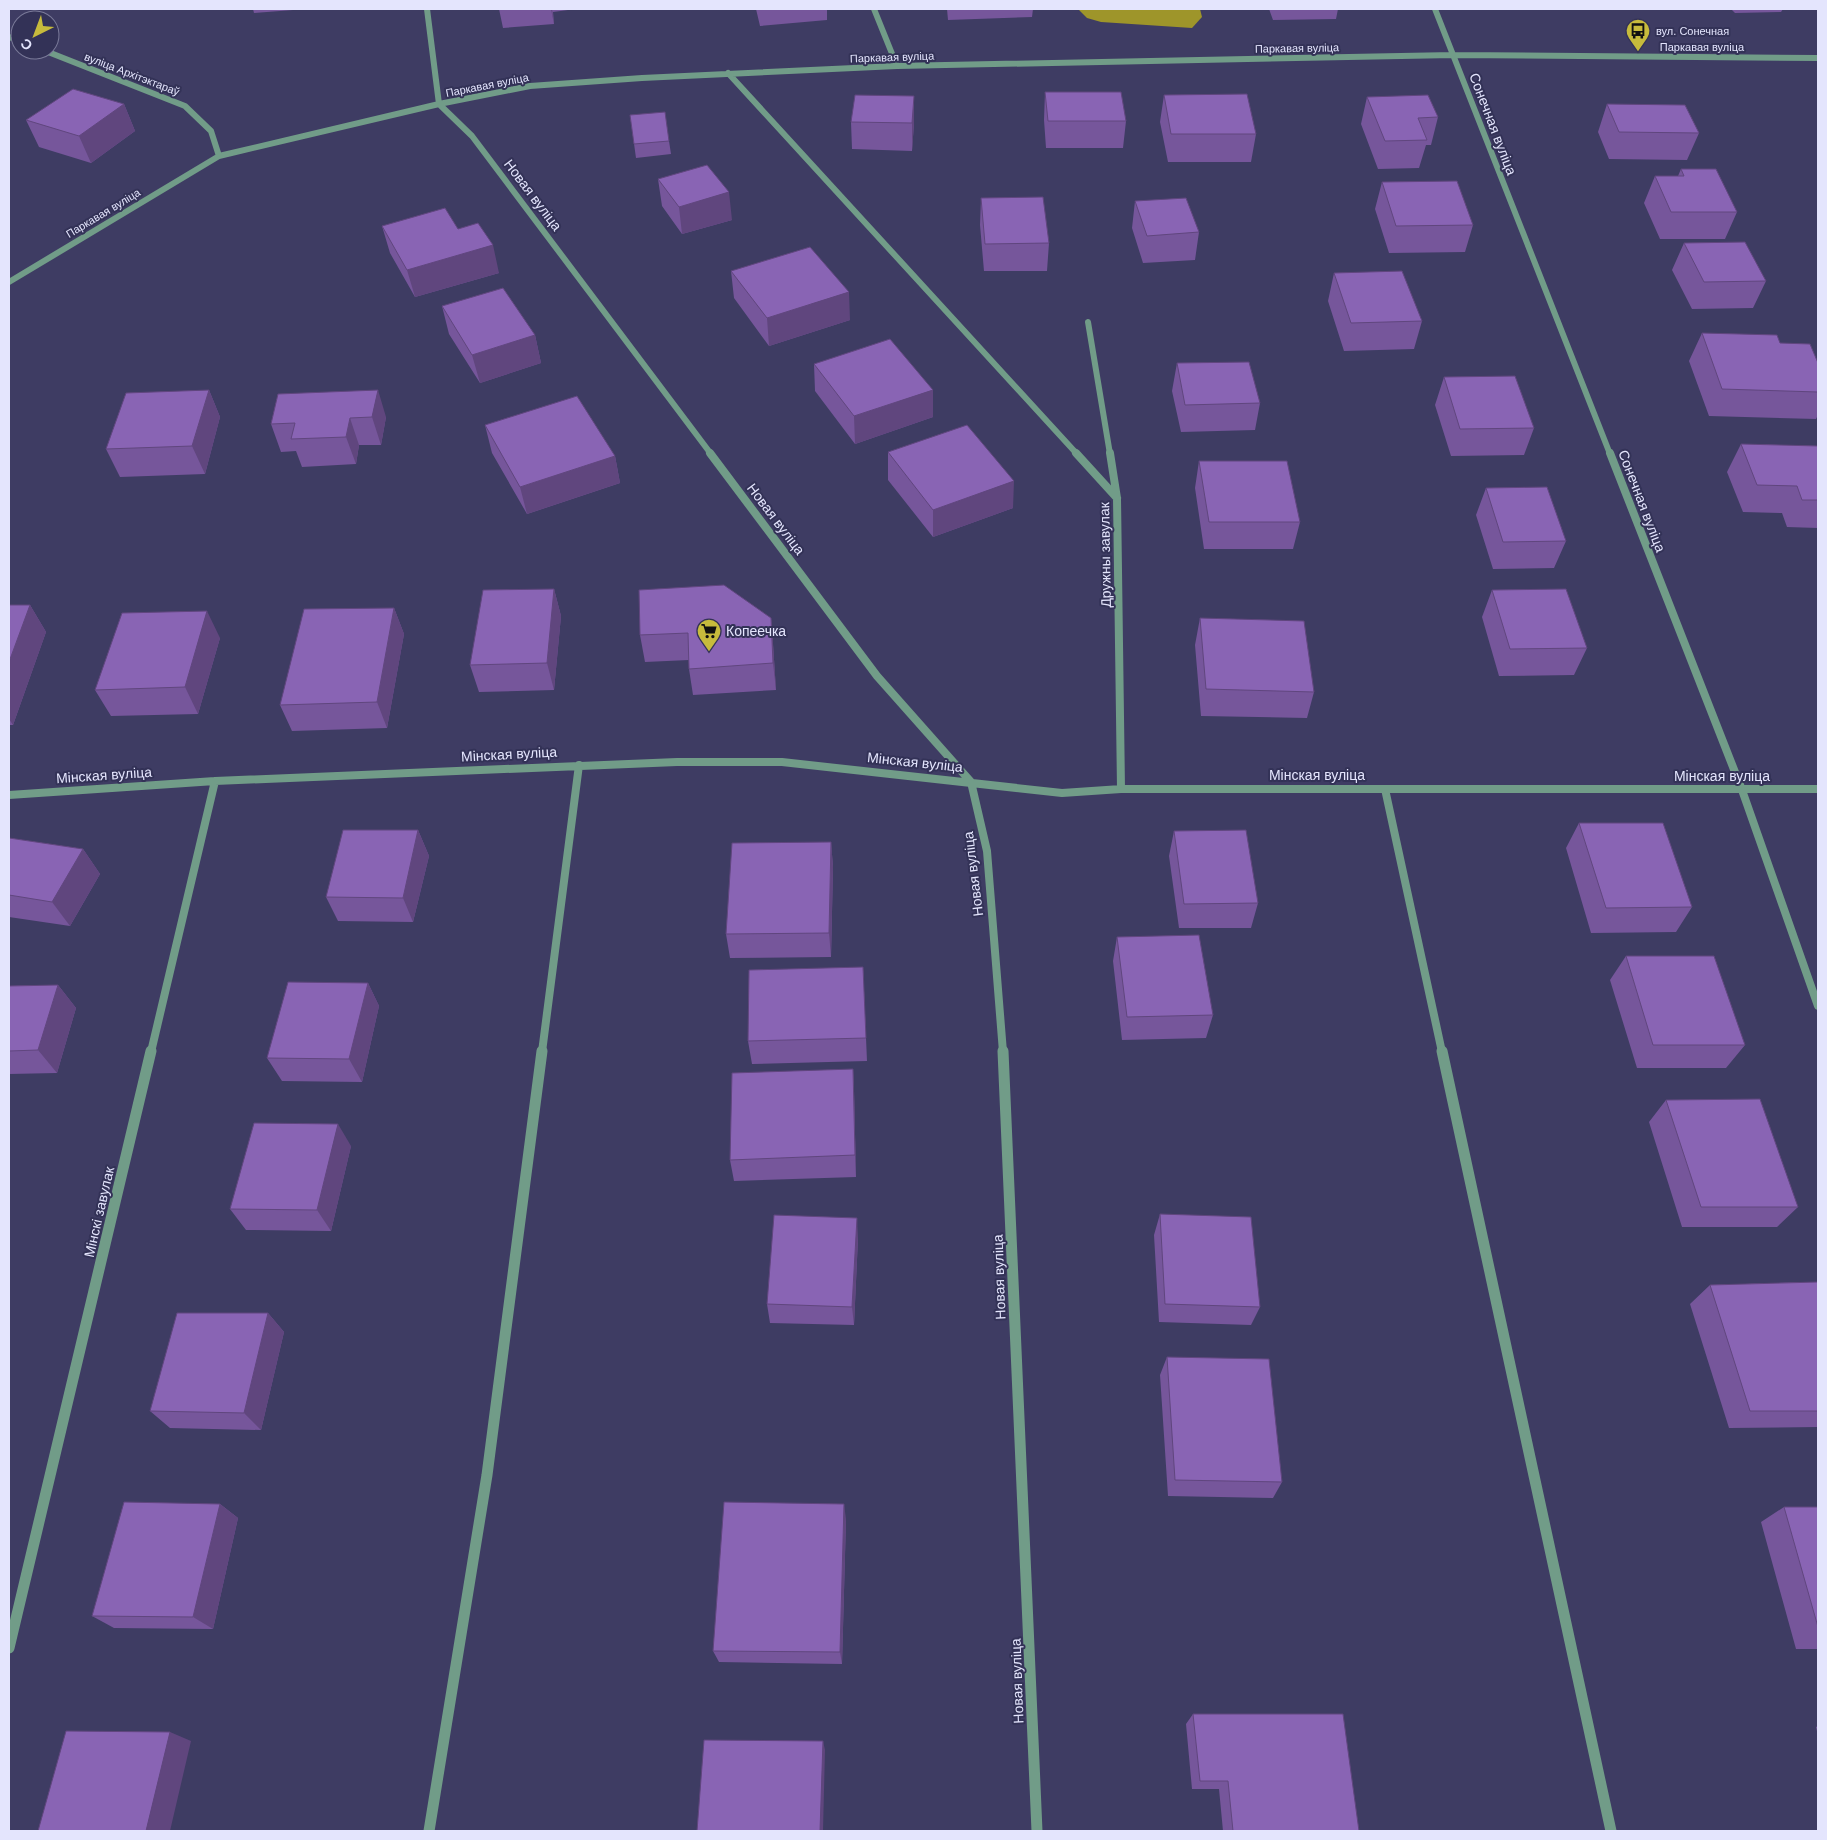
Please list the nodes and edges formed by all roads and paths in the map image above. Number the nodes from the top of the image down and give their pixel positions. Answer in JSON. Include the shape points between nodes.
{"nodes":[{"id":1,"x":426,"y":9,"type":"edge"},
{"id":2,"x":874,"y":9,"type":"edge"},
{"id":3,"x":1435,"y":9,"type":"edge"},
{"id":4,"x":1452,"y":56,"type":"junction"},
{"id":5,"x":60,"y":57,"type":"edge"},
{"id":6,"x":1818,"y":58,"type":"edge"},
{"id":7,"x":897,"y":66,"type":"junction"},
{"id":8,"x":728,"y":73,"type":"junction"},
{"id":9,"x":439,"y":104,"type":"junction"},
{"id":10,"x":219,"y":156,"type":"junction"},
{"id":11,"x":9,"y":282,"type":"edge"},
{"id":12,"x":1088,"y":322,"type":"dead end"},
{"id":13,"x":1117,"y":498,"type":"junction"},
{"id":14,"x":579,"y":765,"type":"junction"},
{"id":15,"x":215,"y":781,"type":"junction"},
{"id":16,"x":971,"y":782,"type":"junction"},
{"id":17,"x":1121,"y":789,"type":"junction"},
{"id":18,"x":1386,"y":789,"type":"junction"},
{"id":19,"x":1818,"y":789,"type":"edge"},
{"id":20,"x":1742,"y":790,"type":"junction"},
{"id":21,"x":9,"y":795,"type":"edge"},
{"id":22,"x":1818,"y":1006,"type":"edge"},
{"id":23,"x":9,"y":1648,"type":"edge"},
{"id":24,"x":429,"y":1831,"type":"edge"},
{"id":25,"x":1037,"y":1831,"type":"edge"},
{"id":26,"x":1611,"y":1831,"type":"edge"}],
"edges":[{"from":1,"to":9,"type":"street"},
{"from":2,"to":7,"type":"street"},
{"from":3,"to":4,"type":"street","name":"Сонечная вуліца"},
{"from":4,"to":6,"type":"street","name":"Паркавая вуліца"},
{"from":4,"to":7,"type":"street","name":"Паркавая вуліца"},
{"from":4,"to":20,"type":"street","name":"Сонечная вуліца"},
{"from":5,"to":10,"type":"street","name":"вуліца Архітэктараў","via":[[185,106],[211,131]]},
{"from":7,"to":8,"type":"street","name":"Паркавая вуліца"},
{"from":8,"to":9,"type":"street","name":"Паркавая вуліца","via":[[530,86]]},
{"from":8,"to":13,"type":"street"},
{"from":9,"to":10,"type":"street","name":"Паркавая вуліца"},
{"from":9,"to":16,"type":"street","name":"Новая вуліца","via":[[472,136],[877,676]]},
{"from":10,"to":11,"type":"street","name":"Паркавая вуліца"},
{"from":12,"to":13,"type":"street","name":"Дружны завулак"},
{"from":13,"to":17,"type":"street","name":"Дружны завулак"},
{"from":14,"to":15,"type":"street","name":"Мінская вуліца"},
{"from":14,"to":16,"type":"street","name":"Мінская вуліца","via":[[782,762]]},
{"from":14,"to":24,"type":"street","via":[[487,1475]]},
{"from":15,"to":21,"type":"street","name":"Мінская вуліца"},
{"from":15,"to":23,"type":"street","name":"Мінскі завулак"},
{"from":16,"to":17,"type":"street","name":"Мінская вуліца","via":[[1062,793]]},
{"from":16,"to":25,"type":"street","name":"Новая вуліца","via":[[987,851],[1004,1068]]},
{"from":17,"to":18,"type":"street","name":"Мінская вуліца"},
{"from":18,"to":20,"type":"street","name":"Мінская вуліца"},
{"from":18,"to":26,"type":"street"},
{"from":19,"to":20,"type":"street","name":"Мінская вуліца"},
{"from":20,"to":22,"type":"street","name":"Сонечная вуліца"}]}
